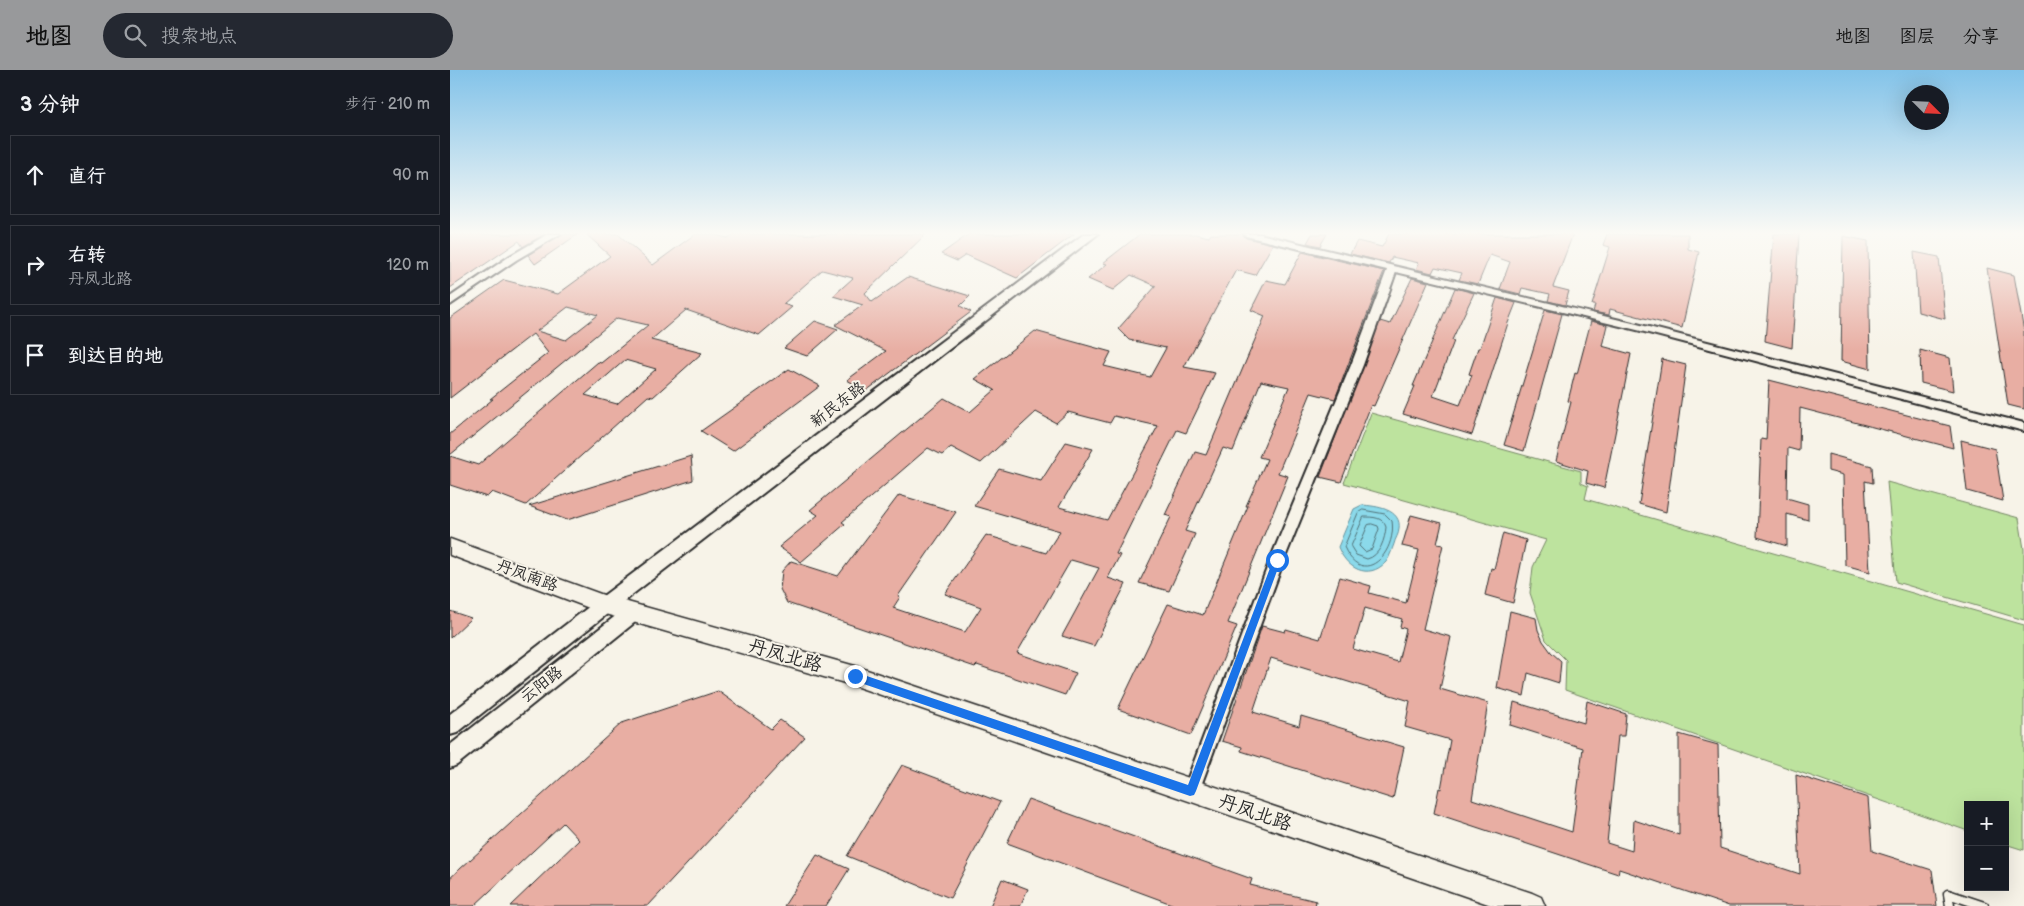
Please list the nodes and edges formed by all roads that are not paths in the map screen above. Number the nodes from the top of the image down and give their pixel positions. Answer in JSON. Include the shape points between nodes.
{"nodes":[{"id":1,"x":492,"y":273,"type":"edge"},
{"id":2,"x":1041,"y":273,"type":"edge"},
{"id":3,"x":1391,"y":273,"type":"edge"},
{"id":4,"x":1417,"y":273,"type":"edge"},
{"id":5,"x":450,"y":302,"type":"edge"},
{"id":6,"x":2024,"y":427,"type":"edge"},
{"id":7,"x":450,"y":547,"type":"edge"},
{"id":8,"x":605,"y":605,"type":"junction"},
{"id":9,"x":633,"y":613,"type":"junction"},
{"id":10,"x":450,"y":726,"type":"edge"},
{"id":11,"x":450,"y":758,"type":"edge"},
{"id":12,"x":1190,"y":791,"type":"junction"},
{"id":13,"x":1532,"y":906,"type":"edge"},
{"id":14,"x":1950,"y":906,"type":"edge"},
{"id":15,"x":1984,"y":906,"type":"edge"}],
"edges":[{"from":1,"to":5,"type":"street"},
{"from":2,"to":8,"type":"street","name":"新民东路"},
{"from":3,"to":12,"type":"street"},
{"from":4,"to":6,"type":"street"},
{"from":7,"to":8,"type":"main road","name":"丹凤南路"},
{"from":8,"to":9,"type":"main road","name":"丹凤北路"},
{"from":8,"to":10,"type":"street","name":"云阳路"},
{"from":9,"to":11,"type":"street","name":"云阳路"},
{"from":9,"to":12,"type":"main road","name":"丹凤北路","via":[[855,676]]},
{"from":12,"to":13,"type":"main road","name":"丹凤北路"},
{"from":14,"to":15,"type":"lane","via":[[1948,894]]}]}
